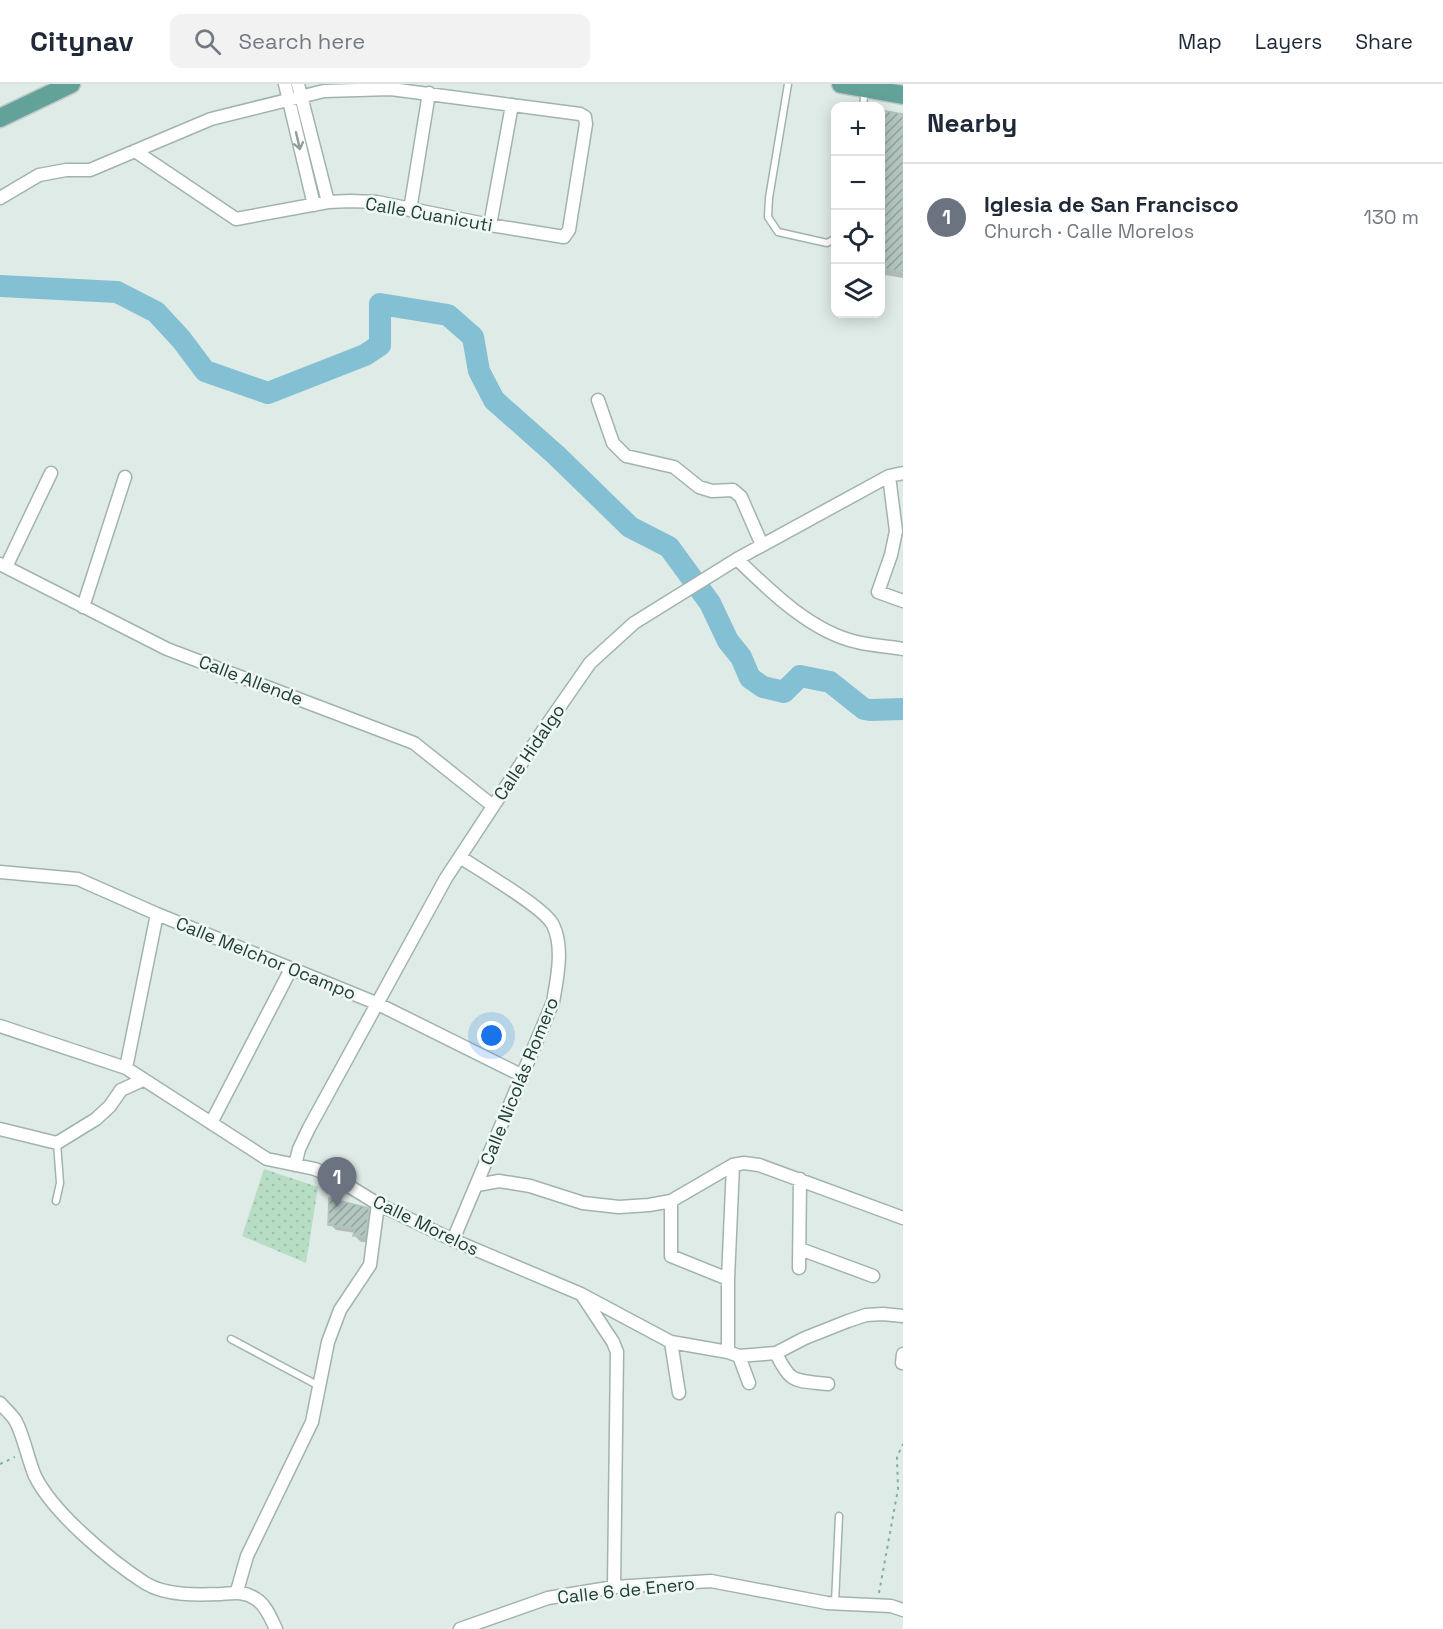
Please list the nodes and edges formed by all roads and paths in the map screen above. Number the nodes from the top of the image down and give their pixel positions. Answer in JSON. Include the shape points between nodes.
{"nodes":[{"id":1,"x":71,"y":84,"type":"edge"},
{"id":2,"x":285,"y":84,"type":"edge"},
{"id":3,"x":788,"y":84,"type":"edge"},
{"id":4,"x":841,"y":84,"type":"edge"},
{"id":5,"x":296,"y":93,"type":"edge"},
{"id":6,"x":429,"y":93,"type":"junction"},
{"id":7,"x":865,"y":93,"type":"edge"},
{"id":8,"x":903,"y":95,"type":"edge"},
{"id":9,"x":512,"y":105,"type":"junction"},
{"id":10,"x":0,"y":118,"type":"edge"},
{"id":11,"x":135,"y":151,"type":"junction"},
{"id":12,"x":0,"y":198,"type":"edge"},
{"id":13,"x":328,"y":202,"type":"junction"},
{"id":14,"x":314,"y":205,"type":"junction"},
{"id":15,"x":410,"y":210,"type":"junction"},
{"id":16,"x":490,"y":225,"type":"junction"},
{"id":17,"x":831,"y":241,"type":"edge"},
{"id":18,"x":598,"y":400,"type":"dead end"},
{"id":19,"x":51,"y":473,"type":"dead end"},
{"id":20,"x":903,"y":473,"type":"edge"},
{"id":21,"x":889,"y":476,"type":"junction"},
{"id":22,"x":125,"y":477,"type":"dead end"},
{"id":23,"x":762,"y":545,"type":"junction"},
{"id":24,"x":735,"y":560,"type":"junction"},
{"id":25,"x":3,"y":566,"type":"edge"},
{"id":26,"x":903,"y":601,"type":"edge"},
{"id":27,"x":83,"y":607,"type":"junction"},
{"id":28,"x":903,"y":649,"type":"edge"},
{"id":29,"x":493,"y":806,"type":"junction"},
{"id":30,"x":460,"y":857,"type":"junction"},
{"id":31,"x":0,"y":872,"type":"edge"},
{"id":32,"x":157,"y":914,"type":"junction"},
{"id":33,"x":291,"y":969,"type":"junction"},
{"id":34,"x":376,"y":1003,"type":"junction"},
{"id":35,"x":0,"y":1026,"type":"edge"},
{"id":36,"x":126,"y":1068,"type":"junction"},
{"id":37,"x":523,"y":1076,"type":"junction"},
{"id":38,"x":143,"y":1080,"type":"junction"},
{"id":39,"x":211,"y":1123,"type":"junction"},
{"id":40,"x":0,"y":1130,"type":"edge"},
{"id":41,"x":57,"y":1143,"type":"junction"},
{"id":42,"x":296,"y":1165,"type":"junction"},
{"id":43,"x":734,"y":1165,"type":"junction"},
{"id":44,"x":800,"y":1179,"type":"junction"},
{"id":45,"x":477,"y":1185,"type":"junction"},
{"id":46,"x":671,"y":1201,"type":"junction"},
{"id":47,"x":56,"y":1202,"type":"dead end"},
{"id":48,"x":378,"y":1204,"type":"junction"},
{"id":49,"x":903,"y":1218,"type":"edge"},
{"id":50,"x":453,"y":1240,"type":"junction"},
{"id":51,"x":800,"y":1249,"type":"junction"},
{"id":52,"x":800,"y":1268,"type":"dead end"},
{"id":53,"x":873,"y":1276,"type":"dead end"},
{"id":54,"x":728,"y":1279,"type":"junction"},
{"id":55,"x":581,"y":1294,"type":"junction"},
{"id":56,"x":903,"y":1316,"type":"edge"},
{"id":57,"x":231,"y":1339,"type":"dead end"},
{"id":58,"x":671,"y":1342,"type":"junction"},
{"id":59,"x":776,"y":1353,"type":"junction"},
{"id":60,"x":733,"y":1354,"type":"junction"},
{"id":61,"x":903,"y":1354,"type":"edge"},
{"id":62,"x":902,"y":1363,"type":"edge"},
{"id":63,"x":750,"y":1383,"type":"dead end"},
{"id":64,"x":828,"y":1383,"type":"dead end"},
{"id":65,"x":320,"y":1386,"type":"junction"},
{"id":66,"x":679,"y":1393,"type":"dead end"},
{"id":67,"x":0,"y":1403,"type":"edge"},
{"id":68,"x":903,"y":1444,"type":"edge"},
{"id":69,"x":26,"y":1452,"type":"junction"},
{"id":70,"x":0,"y":1464,"type":"edge"},
{"id":71,"x":839,"y":1516,"type":"dead end"},
{"id":72,"x":614,"y":1587,"type":"junction"},
{"id":73,"x":237,"y":1591,"type":"junction"},
{"id":74,"x":835,"y":1603,"type":"junction"},
{"id":75,"x":877,"y":1605,"type":"junction"},
{"id":76,"x":903,"y":1610,"type":"edge"},
{"id":77,"x":276,"y":1629,"type":"edge"},
{"id":78,"x":460,"y":1629,"type":"edge"}],
"edges":[{"from":1,"to":10,"type":"main road"},
{"from":2,"to":5,"type":"street"},
{"from":3,"to":17,"type":"lane","via":[[768,216],[778,232]]},
{"from":4,"to":7,"type":"main road"},
{"from":5,"to":6,"type":"street","via":[[356,88]]},
{"from":5,"to":11,"type":"street","via":[[211,119]]},
{"from":5,"to":13,"type":"street"},
{"from":5,"to":14,"type":"street","one_way":true},
{"from":6,"to":9,"type":"street"},
{"from":6,"to":15,"type":"street"},
{"from":7,"to":8,"type":"main road"},
{"from":9,"to":16,"type":"street"},
{"from":9,"to":16,"type":"street","name":"Calle Cuanicuti","via":[[585,117],[569,230],[564,237]]},
{"from":11,"to":12,"type":"street","via":[[90,170],[39,175]]},
{"from":11,"to":14,"type":"street","name":"Calle Cuanicuti","via":[[236,219]]},
{"from":13,"to":14,"type":"street","name":"Calle Cuanicuti"},
{"from":13,"to":15,"type":"street","name":"Calle Cuanicuti","via":[[377,202]]},
{"from":15,"to":16,"type":"street","name":"Calle Cuanicuti"},
{"from":18,"to":23,"type":"street","via":[[614,443],[626,456],[674,467],[699,487],[732,490],[741,497]]},
{"from":19,"to":25,"type":"street"},
{"from":20,"to":21,"type":"street","name":"Calle Hidalgo"},
{"from":21,"to":23,"type":"street","name":"Calle Hidalgo"},
{"from":21,"to":26,"type":"street","via":[[896,531],[878,592]]},
{"from":22,"to":27,"type":"street"},
{"from":23,"to":24,"type":"street","name":"Calle Hidalgo"},
{"from":24,"to":28,"type":"street","via":[[776,597],[825,630],[855,642]]},
{"from":24,"to":29,"type":"street","name":"Calle Hidalgo","via":[[634,623],[590,663]]},
{"from":25,"to":27,"type":"street","name":"Calle Allende"},
{"from":27,"to":29,"type":"street","name":"Calle Allende","via":[[167,649],[414,743]]},
{"from":29,"to":30,"type":"street","name":"Calle Hidalgo"},
{"from":30,"to":34,"type":"street","name":"Calle Hidalgo"},
{"from":30,"to":37,"type":"street","name":"Calle Nicolás Romero","via":[[542,911],[558,940],[554,1002]]},
{"from":31,"to":32,"type":"street","name":"Calle Melchor Ocampo","via":[[78,879]]},
{"from":32,"to":33,"type":"street","name":"Calle Melchor Ocampo"},
{"from":32,"to":36,"type":"street"},
{"from":33,"to":34,"type":"street","name":"Calle Melchor Ocampo"},
{"from":33,"to":39,"type":"street"},
{"from":34,"to":37,"type":"street","name":"Calle Melchor Ocampo"},
{"from":34,"to":42,"type":"street","name":"Calle Hidalgo","via":[[299,1149]]},
{"from":35,"to":36,"type":"street","name":"Calle Morelos"},
{"from":36,"to":38,"type":"street","name":"Calle Morelos"},
{"from":37,"to":45,"type":"street","name":"Calle Nicolás Romero"},
{"from":38,"to":39,"type":"street","name":"Calle Morelos"},
{"from":38,"to":41,"type":"street","via":[[121,1090],[96,1119]]},
{"from":39,"to":42,"type":"street","name":"Calle Morelos","via":[[267,1159]]},
{"from":40,"to":41,"type":"street"},
{"from":41,"to":47,"type":"lane","via":[[60,1183]]},
{"from":42,"to":48,"type":"street","name":"Calle Morelos","via":[[339,1180]]},
{"from":43,"to":44,"type":"street","via":[[759,1165]]},
{"from":43,"to":46,"type":"street"},
{"from":43,"to":54,"type":"street"},
{"from":44,"to":49,"type":"street"},
{"from":44,"to":51,"type":"street"},
{"from":45,"to":46,"type":"street","via":[[499,1181],[530,1186],[583,1203],[619,1207]]},
{"from":45,"to":50,"type":"street","name":"Calle Nicolás Romero"},
{"from":46,"to":54,"type":"street","via":[[671,1256]]},
{"from":48,"to":50,"type":"street","name":"Calle Morelos"},
{"from":48,"to":65,"type":"street","via":[[370,1265],[340,1311],[328,1342]]},
{"from":50,"to":55,"type":"street","name":"Calle Morelos"},
{"from":51,"to":52,"type":"street"},
{"from":51,"to":53,"type":"street"},
{"from":54,"to":60,"type":"street"},
{"from":55,"to":58,"type":"street","name":"Calle Morelos"},
{"from":55,"to":72,"type":"street","via":[[617,1352]]},
{"from":56,"to":59,"type":"street","via":[[857,1318]]},
{"from":57,"to":65,"type":"lane"},
{"from":58,"to":60,"type":"street","name":"Calle Morelos"},
{"from":58,"to":66,"type":"street"},
{"from":59,"to":60,"type":"street","name":"Calle Morelos"},
{"from":59,"to":64,"type":"street","via":[[785,1374],[797,1380]]},
{"from":60,"to":63,"type":"street"},
{"from":61,"to":62,"type":"street"},
{"from":65,"to":73,"type":"street","via":[[312,1422],[247,1556]]},
{"from":67,"to":69,"type":"street","via":[[15,1421]]},
{"from":68,"to":75,"type":"path","via":[[897,1456],[898,1490]]},
{"from":69,"to":70,"type":"path"},
{"from":69,"to":73,"type":"street","via":[[36,1478],[60,1512],[147,1584],[189,1594]]},
{"from":71,"to":74,"type":"lane"},
{"from":72,"to":74,"type":"street","name":"Calle 6 de Enero","via":[[711,1581]]},
{"from":72,"to":78,"type":"street","name":"Calle 6 de Enero","via":[[548,1598]]},
{"from":73,"to":77,"type":"street","via":[[257,1599]]},
{"from":74,"to":75,"type":"street","name":"Calle 6 de Enero"},
{"from":75,"to":76,"type":"street","name":"Calle 6 de Enero"}]}
